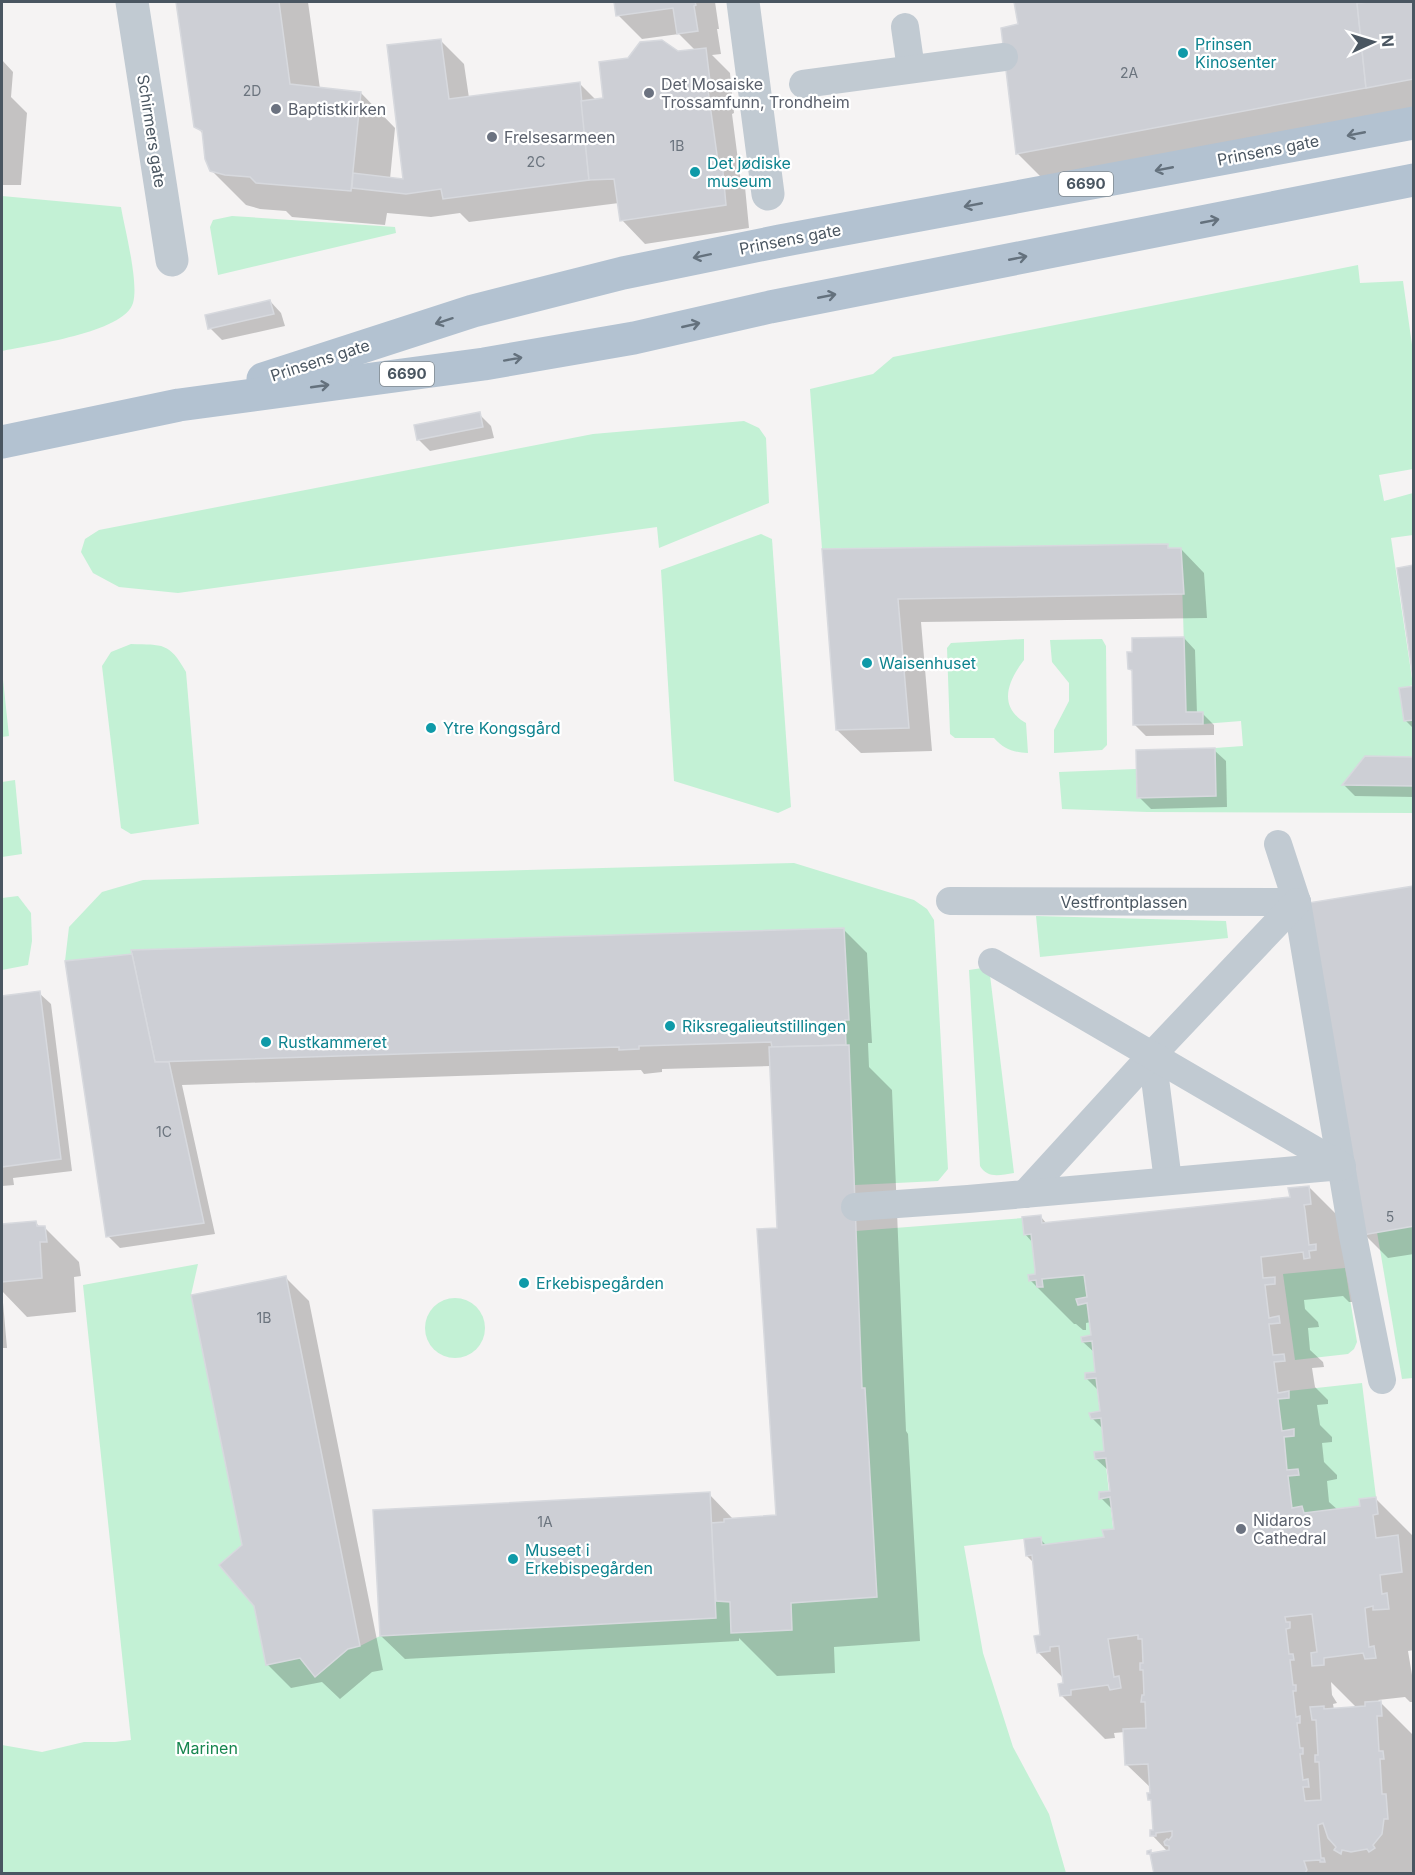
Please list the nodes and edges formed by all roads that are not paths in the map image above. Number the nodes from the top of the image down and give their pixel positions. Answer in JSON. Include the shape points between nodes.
{"nodes":[{"id":1,"x":132,"y":2,"type":"edge"},
{"id":2,"x":743,"y":2,"type":"edge"},
{"id":3,"x":905,"y":27,"type":"dead end"},
{"id":4,"x":1004,"y":57,"type":"dead end"},
{"id":5,"x":911,"y":69,"type":"junction"},
{"id":6,"x":803,"y":84,"type":"dead end"},
{"id":7,"x":1413,"y":123,"type":"edge"},
{"id":8,"x":1413,"y":180,"type":"edge"},
{"id":9,"x":768,"y":195,"type":"dead end"},
{"id":10,"x":172,"y":260,"type":"dead end"},
{"id":11,"x":179,"y":405,"type":"junction"},
{"id":12,"x":2,"y":442,"type":"edge"},
{"id":13,"x":1278,"y":844,"type":"dead end"},
{"id":14,"x":950,"y":901,"type":"dead end"},
{"id":15,"x":1297,"y":902,"type":"junction"},
{"id":16,"x":992,"y":962,"type":"dead end"},
{"id":17,"x":1152,"y":1055,"type":"junction"},
{"id":18,"x":1342,"y":1166,"type":"junction"},
{"id":19,"x":1168,"y":1182,"type":"junction"},
{"id":20,"x":1025,"y":1194,"type":"junction"},
{"id":21,"x":855,"y":1207,"type":"dead end"},
{"id":22,"x":1382,"y":1380,"type":"dead end"}],
"edges":[{"from":1,"to":10,"type":"street","name":"Schirmers gate"},
{"from":2,"to":9,"type":"street"},
{"from":3,"to":5,"type":"street"},
{"from":4,"to":5,"type":"street"},
{"from":5,"to":6,"type":"street"},
{"from":7,"to":11,"type":"main road","name":"Prinsens gate","number":"6690","one_way":true,"via":[[623,273],[473,311]]},
{"from":11,"to":8,"type":"main road","name":"Prinsens gate","number":"6690","one_way":true,"via":[[483,364],[634,338],[770,307]]},
{"from":11,"to":12,"type":"main road","name":"Prinsens gate","number":"6690"},
{"from":13,"to":15,"type":"street"},
{"from":14,"to":15,"type":"street","name":"Vestfrontplassen"},
{"from":15,"to":17,"type":"street"},
{"from":15,"to":18,"type":"street"},
{"from":16,"to":17,"type":"street"},
{"from":17,"to":18,"type":"street"},
{"from":17,"to":19,"type":"street"},
{"from":17,"to":20,"type":"street"},
{"from":18,"to":19,"type":"street"},
{"from":18,"to":22,"type":"street"},
{"from":19,"to":20,"type":"street"},
{"from":20,"to":21,"type":"street"}]}
